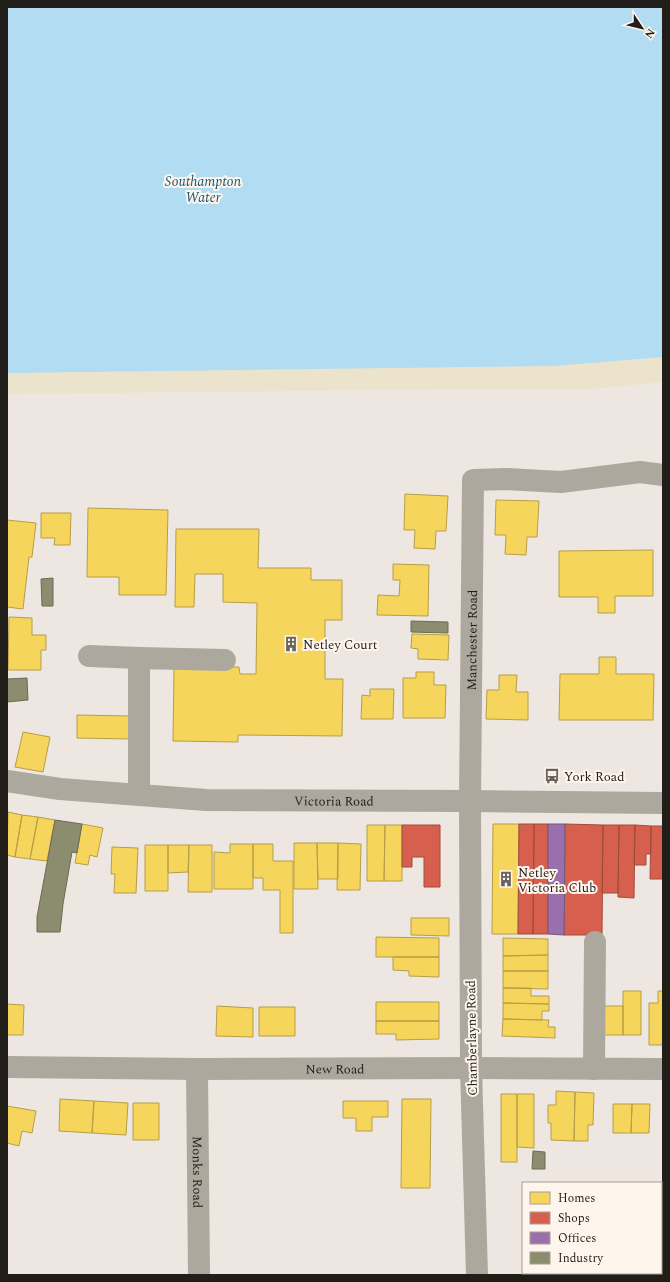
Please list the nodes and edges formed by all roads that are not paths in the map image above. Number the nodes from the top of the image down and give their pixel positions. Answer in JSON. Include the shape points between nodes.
{"nodes":[{"id":1,"x":663,"y":475,"type":"edge"},
{"id":2,"x":89,"y":656,"type":"dead end"},
{"id":3,"x":139,"y":658,"type":"junction"},
{"id":4,"x":225,"y":660,"type":"dead end"},
{"id":5,"x":7,"y":781,"type":"edge"},
{"id":6,"x":139,"y":796,"type":"junction"},
{"id":7,"x":470,"y":801,"type":"junction"},
{"id":8,"x":663,"y":803,"type":"edge"},
{"id":9,"x":595,"y":942,"type":"dead end"},
{"id":10,"x":7,"y":1067,"type":"edge"},
{"id":11,"x":471,"y":1068,"type":"junction"},
{"id":12,"x":197,"y":1069,"type":"junction"},
{"id":13,"x":594,"y":1069,"type":"junction"},
{"id":14,"x":663,"y":1069,"type":"edge"},
{"id":15,"x":199,"y":1275,"type":"edge"},
{"id":16,"x":477,"y":1275,"type":"edge"}],
"edges":[{"from":1,"to":7,"type":"street","name":"Manchester Road","via":[[640,472],[561,482],[473,480]]},
{"from":2,"to":3,"type":"street"},
{"from":3,"to":4,"type":"street"},
{"from":3,"to":6,"type":"street"},
{"from":5,"to":6,"type":"street","name":"Victoria Road"},
{"from":6,"to":7,"type":"street","name":"Victoria Road","via":[[206,800]]},
{"from":7,"to":8,"type":"street","name":"Victoria Road"},
{"from":7,"to":11,"type":"street","name":"Chamberlayne Road"},
{"from":9,"to":13,"type":"street"},
{"from":10,"to":12,"type":"street","name":"New Road"},
{"from":11,"to":12,"type":"street","name":"New Road"},
{"from":11,"to":13,"type":"street","name":"New Road"},
{"from":11,"to":16,"type":"street","name":"Chamberlayne Road"},
{"from":12,"to":15,"type":"street","name":"Monks Road"},
{"from":13,"to":14,"type":"street","name":"New Road"}]}
